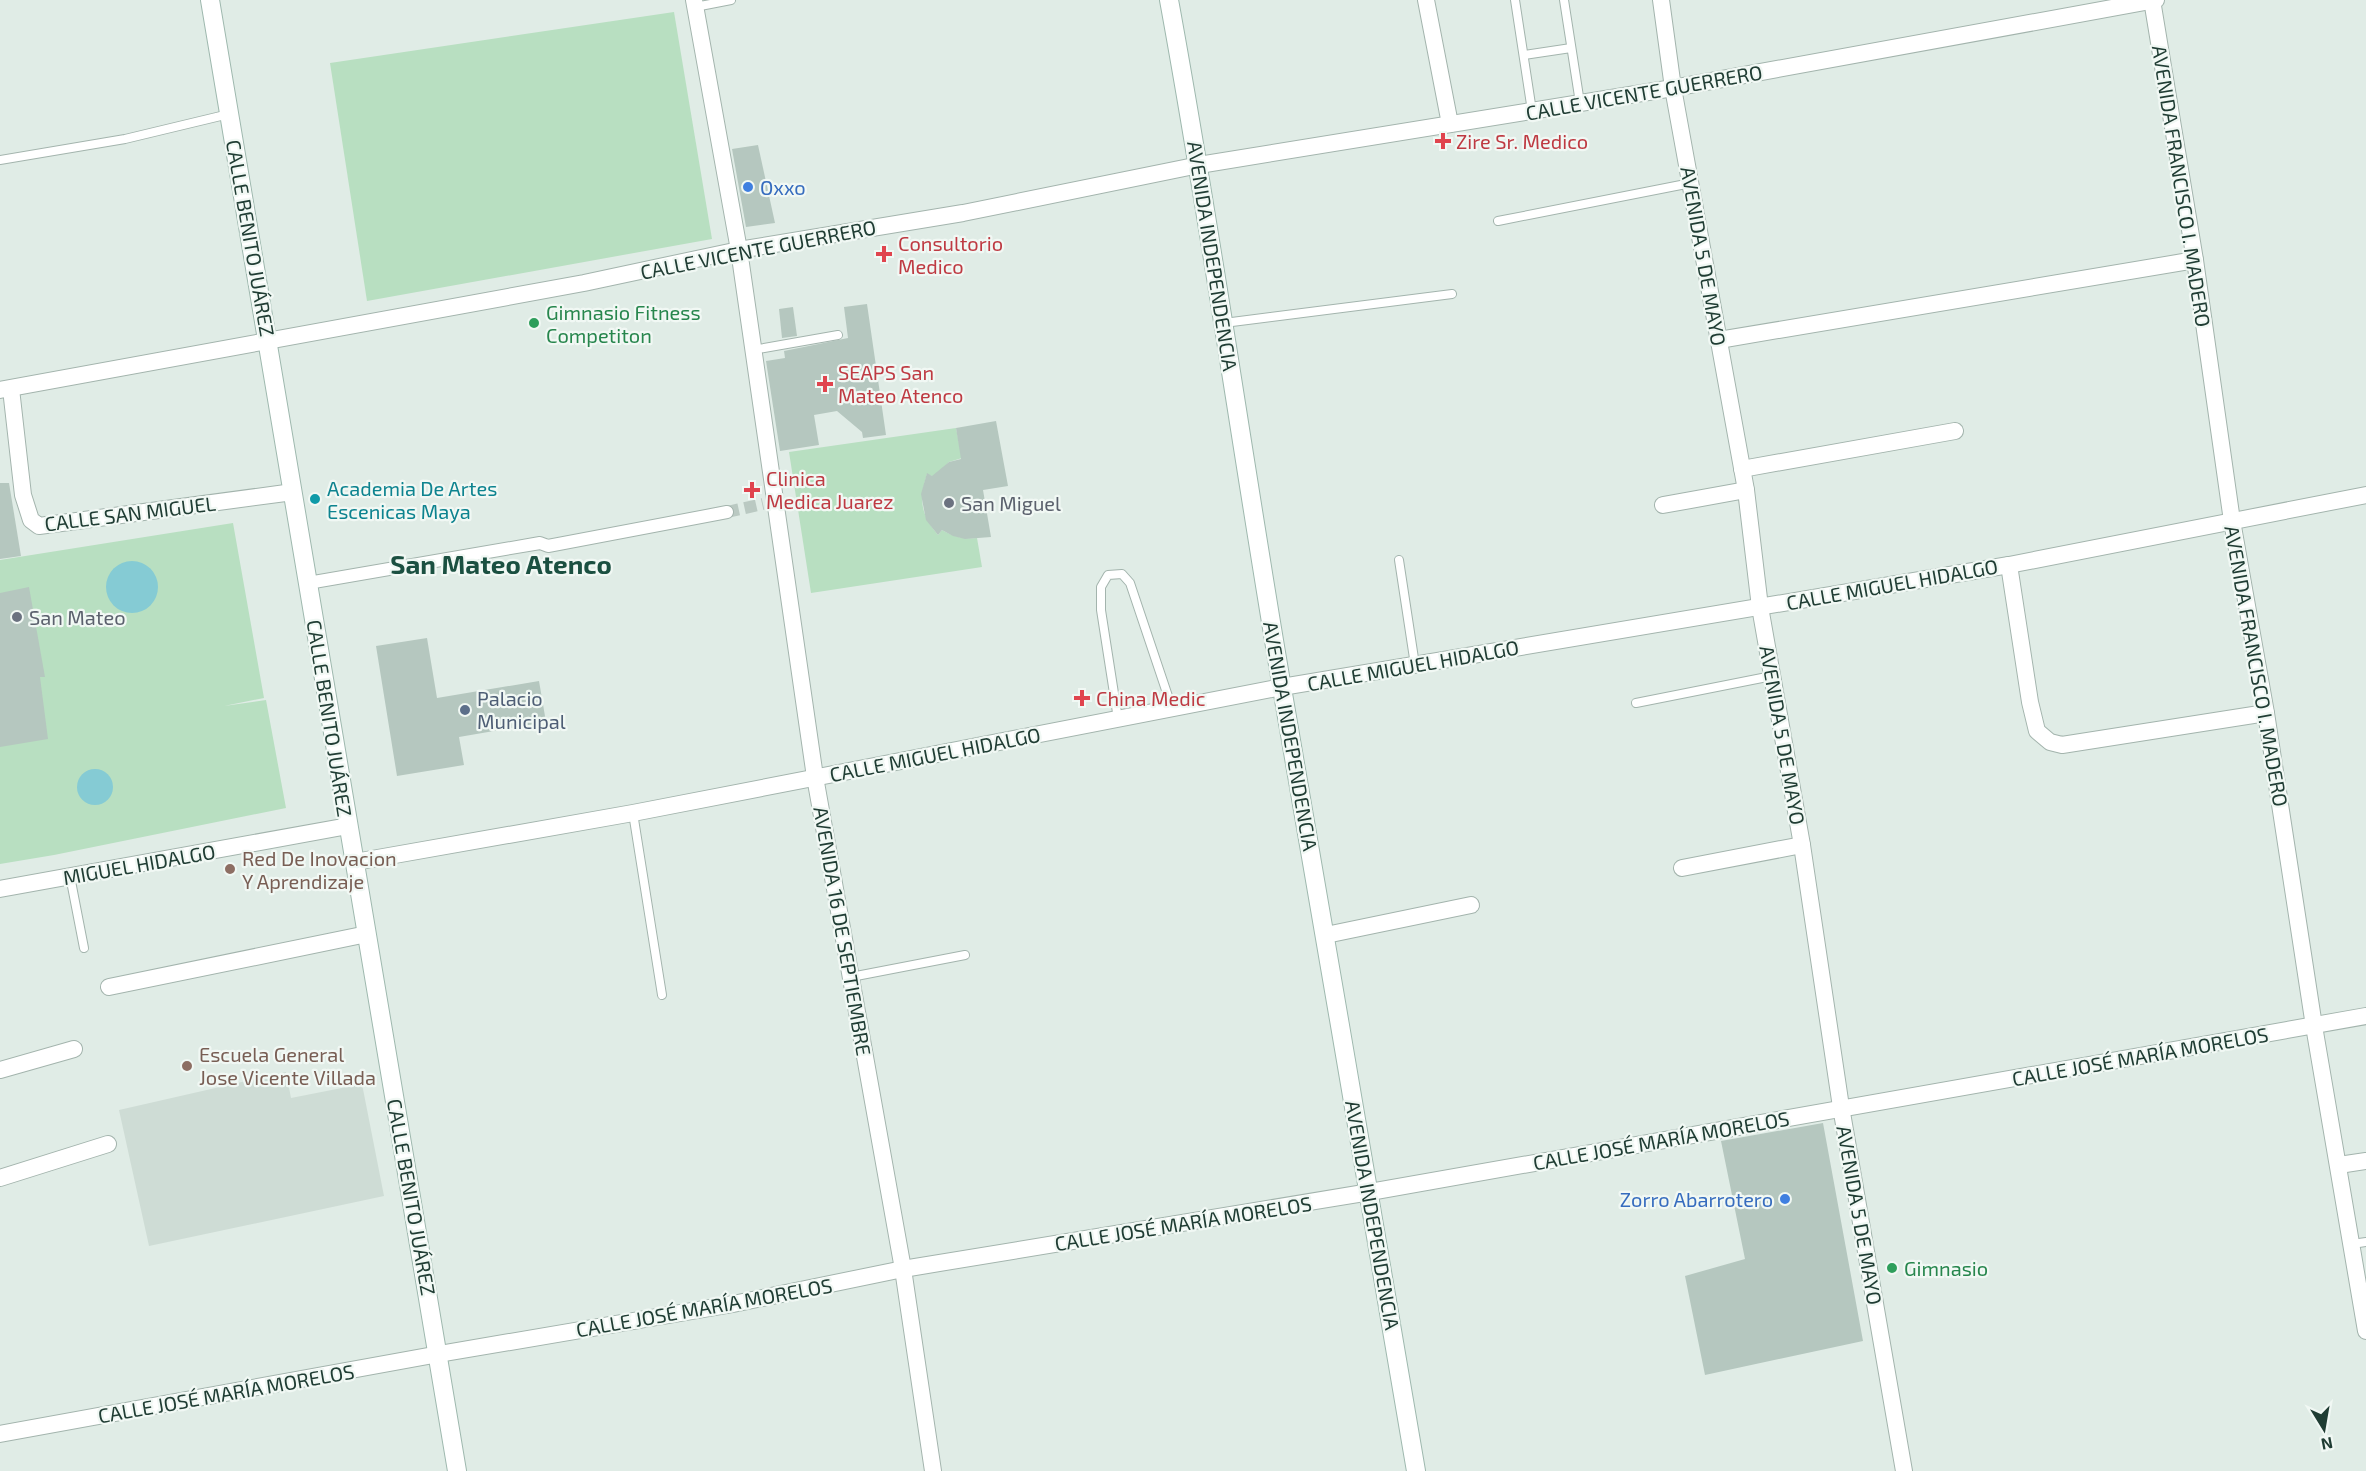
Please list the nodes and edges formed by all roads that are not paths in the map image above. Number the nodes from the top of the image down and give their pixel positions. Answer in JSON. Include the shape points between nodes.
{"nodes":[{"id":1,"x":210,"y":0,"type":"edge"},
{"id":2,"x":731,"y":0,"type":"edge"},
{"id":3,"x":1169,"y":0,"type":"edge"},
{"id":4,"x":1426,"y":0,"type":"edge"},
{"id":5,"x":1515,"y":0,"type":"edge"},
{"id":6,"x":1564,"y":0,"type":"edge"},
{"id":7,"x":1661,"y":0,"type":"edge"},
{"id":8,"x":2153,"y":0,"type":"edge"},
{"id":9,"x":694,"y":3,"type":"edge"},
{"id":10,"x":1571,"y":48,"type":"junction"},
{"id":11,"x":1524,"y":55,"type":"junction"},
{"id":12,"x":1673,"y":88,"type":"junction"},
{"id":13,"x":1580,"y":103,"type":"junction"},
{"id":14,"x":1532,"y":111,"type":"junction"},
{"id":15,"x":230,"y":114,"type":"junction"},
{"id":16,"x":1450,"y":124,"type":"junction"},
{"id":17,"x":0,"y":160,"type":"edge"},
{"id":18,"x":1199,"y":165,"type":"junction"},
{"id":19,"x":1691,"y":183,"type":"junction"},
{"id":20,"x":1498,"y":221,"type":"dead end"},
{"id":21,"x":739,"y":250,"type":"junction"},
{"id":22,"x":2195,"y":260,"type":"junction"},
{"id":23,"x":1452,"y":294,"type":"dead end"},
{"id":24,"x":1224,"y":323,"type":"junction"},
{"id":25,"x":838,"y":335,"type":"dead end"},
{"id":26,"x":268,"y":340,"type":"junction"},
{"id":27,"x":1719,"y":340,"type":"junction"},
{"id":28,"x":753,"y":350,"type":"junction"},
{"id":29,"x":6,"y":389,"type":"edge"},
{"id":30,"x":1955,"y":431,"type":"dead end"},
{"id":31,"x":1742,"y":469,"type":"junction"},
{"id":32,"x":1746,"y":490,"type":"junction"},
{"id":33,"x":293,"y":492,"type":"junction"},
{"id":34,"x":2366,"y":495,"type":"edge"},
{"id":35,"x":1663,"y":505,"type":"dead end"},
{"id":36,"x":727,"y":512,"type":"tunnel mouth"},
{"id":37,"x":2232,"y":521,"type":"junction"},
{"id":38,"x":1399,"y":560,"type":"dead end"},
{"id":39,"x":2009,"y":565,"type":"junction"},
{"id":40,"x":308,"y":583,"type":"junction"},
{"id":41,"x":1760,"y":607,"type":"junction"},
{"id":42,"x":1415,"y":665,"type":"junction"},
{"id":43,"x":1772,"y":676,"type":"junction"},
{"id":44,"x":1282,"y":687,"type":"junction"},
{"id":45,"x":1636,"y":703,"type":"dead end"},
{"id":46,"x":1172,"y":708,"type":"junction"},
{"id":47,"x":2266,"y":713,"type":"junction"},
{"id":48,"x":1118,"y":719,"type":"junction"},
{"id":49,"x":815,"y":777,"type":"junction"},
{"id":50,"x":633,"y":813,"type":"junction"},
{"id":51,"x":348,"y":826,"type":"junction"},
{"id":52,"x":1802,"y":845,"type":"junction"},
{"id":53,"x":355,"y":862,"type":"junction"},
{"id":54,"x":1682,"y":868,"type":"dead end"},
{"id":55,"x":70,"y":876,"type":"junction"},
{"id":56,"x":0,"y":889,"type":"edge"},
{"id":57,"x":1471,"y":905,"type":"dead end"},
{"id":58,"x":367,"y":934,"type":"junction"},
{"id":59,"x":1326,"y":935,"type":"junction"},
{"id":60,"x":84,"y":948,"type":"dead end"},
{"id":61,"x":965,"y":955,"type":"dead end"},
{"id":62,"x":851,"y":977,"type":"junction"},
{"id":63,"x":109,"y":987,"type":"dead end"},
{"id":64,"x":662,"y":995,"type":"dead end"},
{"id":65,"x":2366,"y":1016,"type":"edge"},
{"id":66,"x":2314,"y":1026,"type":"junction"},
{"id":67,"x":74,"y":1049,"type":"dead end"},
{"id":68,"x":0,"y":1070,"type":"edge"},
{"id":69,"x":1841,"y":1107,"type":"junction"},
{"id":70,"x":108,"y":1144,"type":"dead end"},
{"id":71,"x":2366,"y":1161,"type":"edge"},
{"id":72,"x":2339,"y":1166,"type":"junction"},
{"id":73,"x":0,"y":1178,"type":"edge"},
{"id":74,"x":1370,"y":1192,"type":"junction"},
{"id":75,"x":2359,"y":1243,"type":"edge"},
{"id":76,"x":903,"y":1269,"type":"junction"},
{"id":77,"x":2366,"y":1331,"type":"edge"},
{"id":78,"x":439,"y":1354,"type":"junction"},
{"id":79,"x":0,"y":1434,"type":"edge"},
{"id":80,"x":458,"y":1471,"type":"edge"},
{"id":81,"x":933,"y":1471,"type":"edge"},
{"id":82,"x":1416,"y":1471,"type":"edge"},
{"id":83,"x":1904,"y":1471,"type":"edge"}],
"edges":[{"from":1,"to":15,"type":"main road","name":"CALLE BENITO JUÁREZ"},
{"from":2,"to":9,"type":"lane"},
{"from":3,"to":18,"type":"main road","name":"AVENIDA INDEPENDENCIA"},
{"from":4,"to":16,"type":"street"},
{"from":5,"to":11,"type":"lane"},
{"from":6,"to":10,"type":"lane"},
{"from":7,"to":12,"type":"street","name":"AVENIDA 5 DE MAYO"},
{"from":8,"to":12,"type":"street","name":"CALLE VICENTE GUERRERO"},
{"from":8,"to":22,"type":"street","name":"AVENIDA FRANCISCO I. MADERO"},
{"from":9,"to":21,"type":"street","name":"AVENIDA 16 DE SEPTIEMBRE"},
{"from":10,"to":11,"type":"lane"},
{"from":10,"to":13,"type":"lane"},
{"from":11,"to":14,"type":"lane"},
{"from":12,"to":13,"type":"street","name":"CALLE VICENTE GUERRERO"},
{"from":12,"to":19,"type":"street","name":"AVENIDA 5 DE MAYO"},
{"from":13,"to":14,"type":"street","name":"CALLE VICENTE GUERRERO"},
{"from":14,"to":16,"type":"street","name":"CALLE VICENTE GUERRERO"},
{"from":15,"to":17,"type":"lane","via":[[125,139]]},
{"from":15,"to":26,"type":"main road","name":"CALLE BENITO JUÁREZ"},
{"from":16,"to":18,"type":"street","name":"CALLE VICENTE GUERRERO"},
{"from":18,"to":21,"type":"street","name":"CALLE VICENTE GUERRERO","via":[[963,213]]},
{"from":18,"to":24,"type":"main road","name":"AVENIDA INDEPENDENCIA"},
{"from":19,"to":20,"type":"lane"},
{"from":19,"to":27,"type":"street","name":"AVENIDA 5 DE MAYO"},
{"from":21,"to":26,"type":"street","name":"CALLE VICENTE GUERRERO","via":[[584,284]]},
{"from":21,"to":28,"type":"street","name":"AVENIDA 16 DE SEPTIEMBRE"},
{"from":22,"to":27,"type":"street"},
{"from":22,"to":37,"type":"street","name":"AVENIDA FRANCISCO I. MADERO"},
{"from":23,"to":24,"type":"lane"},
{"from":24,"to":44,"type":"main road","name":"AVENIDA INDEPENDENCIA"},
{"from":25,"to":28,"type":"lane"},
{"from":26,"to":29,"type":"street","name":"CALLE VICENTE GUERRERO"},
{"from":26,"to":33,"type":"main road","name":"CALLE BENITO JUÁREZ"},
{"from":27,"to":31,"type":"street","name":"AVENIDA 5 DE MAYO"},
{"from":28,"to":49,"type":"street","name":"AVENIDA 16 DE SEPTIEMBRE","via":[[769,503]]},
{"from":29,"to":33,"type":"street","name":"CALLE SAN MIGUEL","via":[[23,495],[31,520],[39,526]]},
{"from":30,"to":31,"type":"street"},
{"from":31,"to":32,"type":"street","name":"AVENIDA 5 DE MAYO"},
{"from":32,"to":35,"type":"street"},
{"from":32,"to":41,"type":"street","name":"AVENIDA 5 DE MAYO"},
{"from":33,"to":40,"type":"main road","name":"CALLE BENITO JUÁREZ"},
{"from":34,"to":37,"type":"street","name":"CALLE MIGUEL HIDALGO"},
{"from":36,"to":40,"type":"street","via":[[548,546],[540,543]]},
{"from":37,"to":39,"type":"street","name":"CALLE MIGUEL HIDALGO"},
{"from":37,"to":47,"type":"street","name":"AVENIDA FRANCISCO I. MADERO"},
{"from":38,"to":42,"type":"lane"},
{"from":39,"to":41,"type":"street","name":"CALLE MIGUEL HIDALGO"},
{"from":39,"to":47,"type":"street","via":[[2030,702],[2037,731],[2050,742],[2062,745]]},
{"from":40,"to":51,"type":"main road","name":"CALLE BENITO JUÁREZ"},
{"from":41,"to":42,"type":"street","name":"CALLE MIGUEL HIDALGO"},
{"from":41,"to":43,"type":"street","name":"AVENIDA 5 DE MAYO"},
{"from":42,"to":44,"type":"street","name":"CALLE MIGUEL HIDALGO"},
{"from":43,"to":45,"type":"lane"},
{"from":43,"to":52,"type":"street","name":"AVENIDA 5 DE MAYO"},
{"from":44,"to":46,"type":"street","name":"CALLE MIGUEL HIDALGO"},
{"from":44,"to":59,"type":"main road","name":"AVENIDA INDEPENDENCIA"},
{"from":46,"to":48,"type":"street","name":"CALLE MIGUEL HIDALGO"},
{"from":46,"to":48,"type":"lane","via":[[1130,583],[1122,574],[1108,575],[1101,587],[1101,610]]},
{"from":47,"to":66,"type":"street","name":"AVENIDA FRANCISCO I. MADERO"},
{"from":48,"to":49,"type":"street","name":"CALLE MIGUEL HIDALGO"},
{"from":49,"to":50,"type":"street","name":"CALLE MIGUEL HIDALGO"},
{"from":49,"to":62,"type":"street","name":"AVENIDA 16 DE SEPTIEMBRE"},
{"from":50,"to":53,"type":"street","name":"CALLE MIGUEL HIDALGO"},
{"from":50,"to":64,"type":"lane"},
{"from":51,"to":53,"type":"main road","name":"CALLE BENITO JUÁREZ"},
{"from":51,"to":55,"type":"street","name":"MIGUEL HIDALGO"},
{"from":52,"to":54,"type":"street"},
{"from":52,"to":69,"type":"street","name":"AVENIDA 5 DE MAYO"},
{"from":53,"to":58,"type":"main road","name":"CALLE BENITO JUÁREZ"},
{"from":55,"to":56,"type":"street","name":"MIGUEL HIDALGO"},
{"from":55,"to":60,"type":"lane"},
{"from":57,"to":59,"type":"street"},
{"from":58,"to":63,"type":"street"},
{"from":58,"to":78,"type":"main road","name":"CALLE BENITO JUÁREZ"},
{"from":59,"to":74,"type":"main road","name":"AVENIDA INDEPENDENCIA"},
{"from":61,"to":62,"type":"lane"},
{"from":62,"to":76,"type":"street","name":"AVENIDA 16 DE SEPTIEMBRE"},
{"from":65,"to":66,"type":"street","name":"CALLE JOSÉ MARÍA MORELOS"},
{"from":66,"to":69,"type":"street","name":"CALLE JOSÉ MARÍA MORELOS"},
{"from":66,"to":72,"type":"street","name":"AVENIDA FRANCISCO I. MADERO"},
{"from":67,"to":68,"type":"street"},
{"from":69,"to":74,"type":"street","name":"CALLE JOSÉ MARÍA MORELOS"},
{"from":69,"to":83,"type":"street","name":"AVENIDA 5 DE MAYO"},
{"from":70,"to":73,"type":"street"},
{"from":71,"to":72,"type":"street"},
{"from":72,"to":75,"type":"street","name":"AVENIDA FRANCISCO I. MADERO"},
{"from":74,"to":76,"type":"street","name":"CALLE JOSÉ MARÍA MORELOS"},
{"from":74,"to":82,"type":"main road","name":"AVENIDA INDEPENDENCIA"},
{"from":75,"to":77,"type":"street","name":"AVENIDA FRANCISCO I. MADERO"},
{"from":76,"to":78,"type":"street","name":"CALLE JOSÉ MARÍA MORELOS","via":[[733,1304]]},
{"from":76,"to":81,"type":"street","name":"AVENIDA 16 DE SEPTIEMBRE"},
{"from":78,"to":79,"type":"street","name":"CALLE JOSÉ MARÍA MORELOS"},
{"from":78,"to":80,"type":"main road","name":"CALLE BENITO JUÁREZ"}]}
